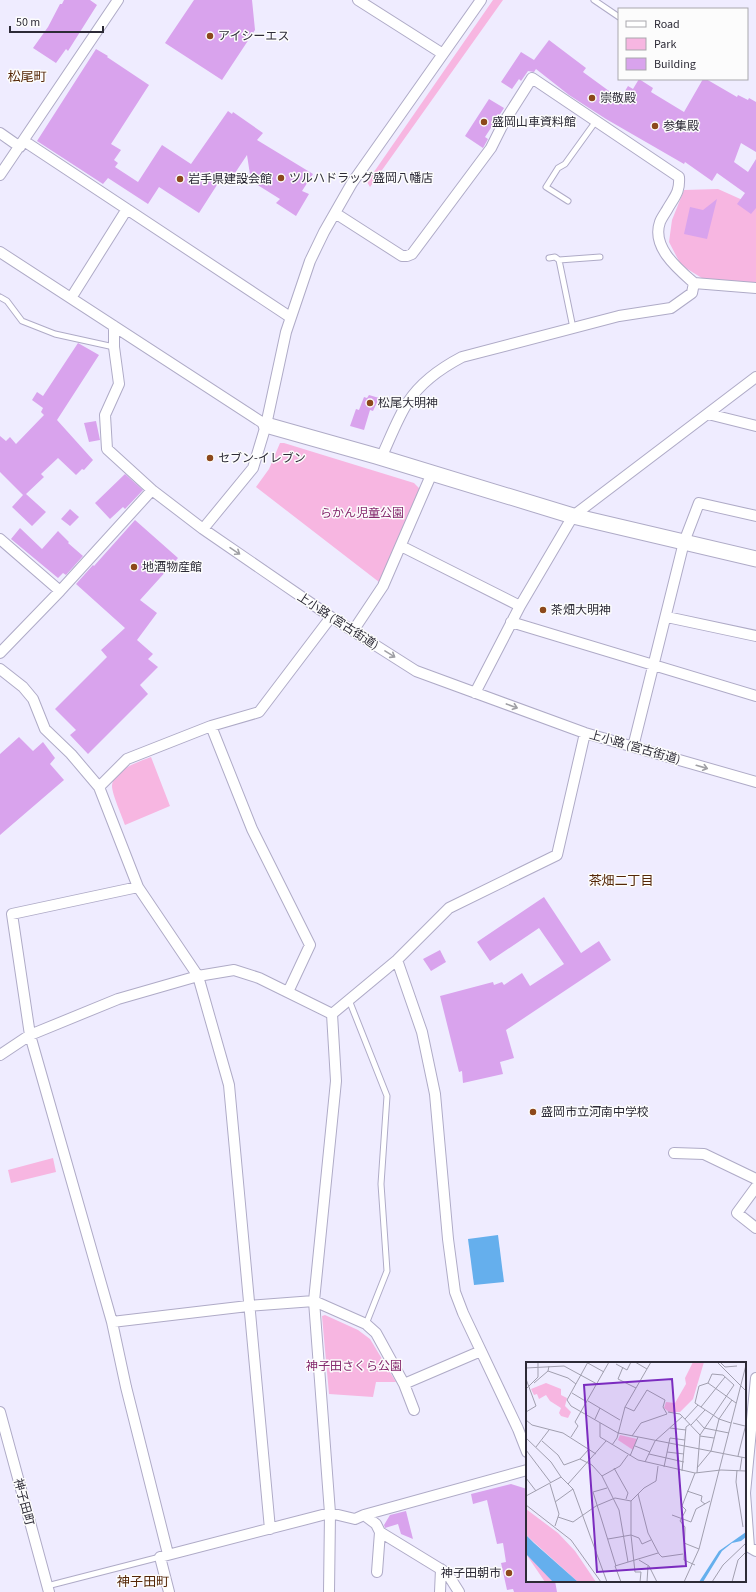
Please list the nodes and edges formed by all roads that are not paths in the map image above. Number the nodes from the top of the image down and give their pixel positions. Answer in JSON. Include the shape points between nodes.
{"nodes":[{"id":1,"x":117,"y":0,"type":"edge"},
{"id":2,"x":358,"y":0,"type":"edge"},
{"id":3,"x":481,"y":0,"type":"edge"},
{"id":4,"x":594,"y":0,"type":"edge"},
{"id":5,"x":618,"y":16,"type":"edge"},
{"id":6,"x":443,"y":54,"type":"junction"},
{"id":7,"x":596,"y":122,"type":"junction"},
{"id":8,"x":0,"y":133,"type":"edge"},
{"id":9,"x":22,"y":144,"type":"junction"},
{"id":10,"x":0,"y":175,"type":"edge"},
{"id":11,"x":568,"y":201,"type":"dead end"},
{"id":12,"x":127,"y":209,"type":"junction"},
{"id":13,"x":334,"y":213,"type":"junction"},
{"id":14,"x":0,"y":252,"type":"edge"},
{"id":15,"x":600,"y":257,"type":"dead end"},
{"id":16,"x":549,"y":258,"type":"dead end"},
{"id":17,"x":559,"y":260,"type":"junction"},
{"id":18,"x":694,"y":284,"type":"junction"},
{"id":19,"x":756,"y":288,"type":"edge"},
{"id":20,"x":0,"y":297,"type":"edge"},
{"id":21,"x":71,"y":298,"type":"junction"},
{"id":22,"x":290,"y":317,"type":"junction"},
{"id":23,"x":114,"y":326,"type":"junction"},
{"id":24,"x":574,"y":328,"type":"junction"},
{"id":25,"x":114,"y":347,"type":"junction"},
{"id":26,"x":756,"y":377,"type":"edge"},
{"id":27,"x":708,"y":414,"type":"junction"},
{"id":28,"x":266,"y":425,"type":"junction"},
{"id":29,"x":756,"y":426,"type":"edge"},
{"id":30,"x":381,"y":458,"type":"junction"},
{"id":31,"x":432,"y":473,"type":"junction"},
{"id":32,"x":152,"y":490,"type":"junction"},
{"id":33,"x":573,"y":516,"type":"junction"},
{"id":34,"x":756,"y":516,"type":"edge"},
{"id":35,"x":203,"y":529,"type":"junction"},
{"id":36,"x":684,"y":542,"type":"junction"},
{"id":37,"x":1,"y":543,"type":"edge"},
{"id":38,"x":401,"y":546,"type":"junction"},
{"id":39,"x":756,"y":559,"type":"edge"},
{"id":40,"x":60,"y":590,"type":"junction"},
{"id":41,"x":520,"y":606,"type":"junction"},
{"id":42,"x":331,"y":617,"type":"junction"},
{"id":43,"x":666,"y":617,"type":"junction"},
{"id":44,"x":511,"y":622,"type":"junction"},
{"id":45,"x":353,"y":631,"type":"junction"},
{"id":46,"x":756,"y":636,"type":"edge"},
{"id":47,"x":0,"y":653,"type":"edge"},
{"id":48,"x":654,"y":665,"type":"junction"},
{"id":49,"x":0,"y":669,"type":"edge"},
{"id":50,"x":475,"y":692,"type":"junction"},
{"id":51,"x":756,"y":696,"type":"edge"},
{"id":52,"x":211,"y":726,"type":"junction"},
{"id":53,"x":585,"y":733,"type":"junction"},
{"id":54,"x":633,"y":747,"type":"junction"},
{"id":55,"x":756,"y":782,"type":"edge"},
{"id":56,"x":99,"y":787,"type":"junction"},
{"id":57,"x":138,"y":887,"type":"junction"},
{"id":58,"x":397,"y":960,"type":"junction"},
{"id":59,"x":198,"y":976,"type":"junction"},
{"id":60,"x":288,"y":992,"type":"junction"},
{"id":61,"x":349,"y":1000,"type":"junction"},
{"id":62,"x":332,"y":1014,"type":"junction"},
{"id":63,"x":30,"y":1035,"type":"junction"},
{"id":64,"x":0,"y":1055,"type":"edge"},
{"id":65,"x":674,"y":1153,"type":"dead end"},
{"id":66,"x":756,"y":1180,"type":"edge"},
{"id":67,"x":756,"y":1186,"type":"edge"},
{"id":68,"x":756,"y":1228,"type":"edge"},
{"id":69,"x":314,"y":1301,"type":"junction"},
{"id":70,"x":248,"y":1306,"type":"junction"},
{"id":71,"x":112,"y":1322,"type":"junction"},
{"id":72,"x":366,"y":1324,"type":"junction"},
{"id":73,"x":481,"y":1351,"type":"junction"},
{"id":74,"x":756,"y":1378,"type":"edge"},
{"id":75,"x":404,"y":1384,"type":"junction"},
{"id":76,"x":755,"y":1399,"type":"edge"},
{"id":77,"x":414,"y":1410,"type":"dead end"},
{"id":78,"x":0,"y":1412,"type":"edge"},
{"id":79,"x":526,"y":1449,"type":"edge"},
{"id":80,"x":526,"y":1470,"type":"edge"},
{"id":81,"x":746,"y":1484,"type":"edge"},
{"id":82,"x":746,"y":1506,"type":"edge"},
{"id":83,"x":330,"y":1513,"type":"junction"},
{"id":84,"x":364,"y":1515,"type":"junction"},
{"id":85,"x":270,"y":1528,"type":"junction"},
{"id":86,"x":380,"y":1532,"type":"junction"},
{"id":87,"x":756,"y":1551,"type":"edge"},
{"id":88,"x":164,"y":1555,"type":"junction"},
{"id":89,"x":441,"y":1569,"type":"junction"},
{"id":90,"x":377,"y":1572,"type":"dead end"},
{"id":91,"x":48,"y":1589,"type":"edge"},
{"id":92,"x":169,"y":1592,"type":"edge"},
{"id":93,"x":329,"y":1592,"type":"edge"},
{"id":94,"x":440,"y":1592,"type":"edge"},
{"id":95,"x":459,"y":1592,"type":"edge"}],
"edges":[{"from":1,"to":9,"type":"street"},
{"from":2,"to":6,"type":"street"},
{"from":3,"to":6,"type":"street"},
{"from":4,"to":5,"type":"lane"},
{"from":6,"to":13,"type":"street","via":[[352,183]]},
{"from":7,"to":11,"type":"lane","via":[[565,164],[558,168],[546,187]]},
{"from":7,"to":13,"type":"street","via":[[532,78],[491,148],[412,254],[407,256],[402,256]]},
{"from":7,"to":18,"type":"street","via":[[679,177],[680,188],[660,222],[658,233],[663,249],[676,268]]},
{"from":8,"to":9,"type":"street"},
{"from":9,"to":10,"type":"street"},
{"from":9,"to":12,"type":"street"},
{"from":12,"to":21,"type":"street"},
{"from":12,"to":22,"type":"street"},
{"from":13,"to":22,"type":"street","via":[[310,261]]},
{"from":14,"to":21,"type":"street"},
{"from":15,"to":17,"type":"lane"},
{"from":16,"to":17,"type":"lane","via":[[555,257]]},
{"from":17,"to":24,"type":"lane"},
{"from":18,"to":19,"type":"street"},
{"from":18,"to":24,"type":"street","via":[[692,293],[671,308],[619,316]]},
{"from":20,"to":25,"type":"lane","via":[[7,301],[22,321],[55,334]]},
{"from":21,"to":23,"type":"street"},
{"from":22,"to":28,"type":"street"},
{"from":23,"to":25,"type":"street","name":"上小路 (宮古街道)"},
{"from":23,"to":28,"type":"street"},
{"from":24,"to":30,"type":"street","via":[[462,357],[447,365],[427,380],[408,402]]},
{"from":25,"to":32,"type":"street","name":"上小路 (宮古街道)","via":[[119,384],[105,415],[108,449]]},
{"from":26,"to":27,"type":"street"},
{"from":27,"to":29,"type":"street"},
{"from":27,"to":33,"type":"street"},
{"from":28,"to":30,"type":"street"},
{"from":28,"to":35,"type":"street","via":[[253,468]]},
{"from":30,"to":31,"type":"street"},
{"from":31,"to":33,"type":"street"},
{"from":31,"to":38,"type":"street"},
{"from":32,"to":35,"type":"street","name":"上小路 (宮古街道)"},
{"from":32,"to":40,"type":"street"},
{"from":33,"to":36,"type":"street"},
{"from":33,"to":41,"type":"street"},
{"from":34,"to":36,"type":"street","via":[[699,503]]},
{"from":35,"to":42,"type":"street","name":"上小路 (宮古街道)","one_way":true},
{"from":36,"to":39,"type":"street"},
{"from":36,"to":43,"type":"street"},
{"from":37,"to":40,"type":"street"},
{"from":38,"to":41,"type":"street"},
{"from":38,"to":45,"type":"street","via":[[383,586]]},
{"from":40,"to":47,"type":"street"},
{"from":41,"to":44,"type":"street"},
{"from":42,"to":45,"type":"street","name":"上小路 (宮古街道)"},
{"from":42,"to":52,"type":"street","via":[[259,712]]},
{"from":43,"to":46,"type":"street"},
{"from":43,"to":48,"type":"street"},
{"from":44,"to":48,"type":"street"},
{"from":44,"to":50,"type":"street"},
{"from":45,"to":50,"type":"street","name":"上小路 (宮古街道)","one_way":true,"via":[[416,671]]},
{"from":48,"to":51,"type":"street"},
{"from":48,"to":54,"type":"street"},
{"from":49,"to":56,"type":"street","via":[[23,687],[33,700],[44,729],[71,754]]},
{"from":50,"to":53,"type":"street","name":"上小路 (宮古街道)","one_way":true},
{"from":52,"to":56,"type":"street","via":[[127,759]]},
{"from":52,"to":60,"type":"street","via":[[252,829],[310,944]]},
{"from":53,"to":54,"type":"street","name":"上小路 (宮古街道)"},
{"from":53,"to":58,"type":"street","via":[[557,855],[449,908]]},
{"from":54,"to":55,"type":"street","name":"上小路 (宮古街道)","one_way":true},
{"from":56,"to":57,"type":"street"},
{"from":57,"to":59,"type":"street"},
{"from":57,"to":63,"type":"street","via":[[12,914]]},
{"from":58,"to":61,"type":"street"},
{"from":58,"to":73,"type":"street","via":[[422,1032],[435,1094],[455,1292]]},
{"from":59,"to":60,"type":"street","via":[[234,970],[260,978]]},
{"from":59,"to":63,"type":"street","via":[[118,999]]},
{"from":59,"to":70,"type":"street","via":[[229,1085]]},
{"from":60,"to":62,"type":"street"},
{"from":61,"to":62,"type":"street"},
{"from":61,"to":72,"type":"lane","via":[[387,1096],[381,1184],[388,1271]]},
{"from":62,"to":69,"type":"street","via":[[336,1081]]},
{"from":63,"to":64,"type":"street"},
{"from":63,"to":71,"type":"street"},
{"from":65,"to":66,"type":"street","via":[[704,1154]]},
{"from":67,"to":68,"type":"street","via":[[738,1213]]},
{"from":69,"to":70,"type":"street"},
{"from":69,"to":72,"type":"street"},
{"from":69,"to":83,"type":"street"},
{"from":70,"to":71,"type":"street"},
{"from":70,"to":85,"type":"street"},
{"from":71,"to":88,"type":"street"},
{"from":72,"to":75,"type":"street","via":[[376,1333]]},
{"from":73,"to":75,"type":"street"},
{"from":73,"to":79,"type":"street"},
{"from":74,"to":76,"type":"street"},
{"from":75,"to":77,"type":"street"},
{"from":76,"to":81,"type":"street"},
{"from":78,"to":91,"type":"street","name":"神子田町"},
{"from":80,"to":84,"type":"street"},
{"from":82,"to":87,"type":"street","via":[[749,1547]]},
{"from":83,"to":84,"type":"street","via":[[355,1520]]},
{"from":83,"to":85,"type":"street"},
{"from":83,"to":93,"type":"street"},
{"from":84,"to":86,"type":"street","via":[[376,1524]]},
{"from":85,"to":88,"type":"street"},
{"from":86,"to":89,"type":"street"},
{"from":86,"to":90,"type":"street"},
{"from":88,"to":91,"type":"lane"},
{"from":88,"to":92,"type":"street"},
{"from":89,"to":94,"type":"street"},
{"from":89,"to":95,"type":"street","via":[[447,1573]]}]}
